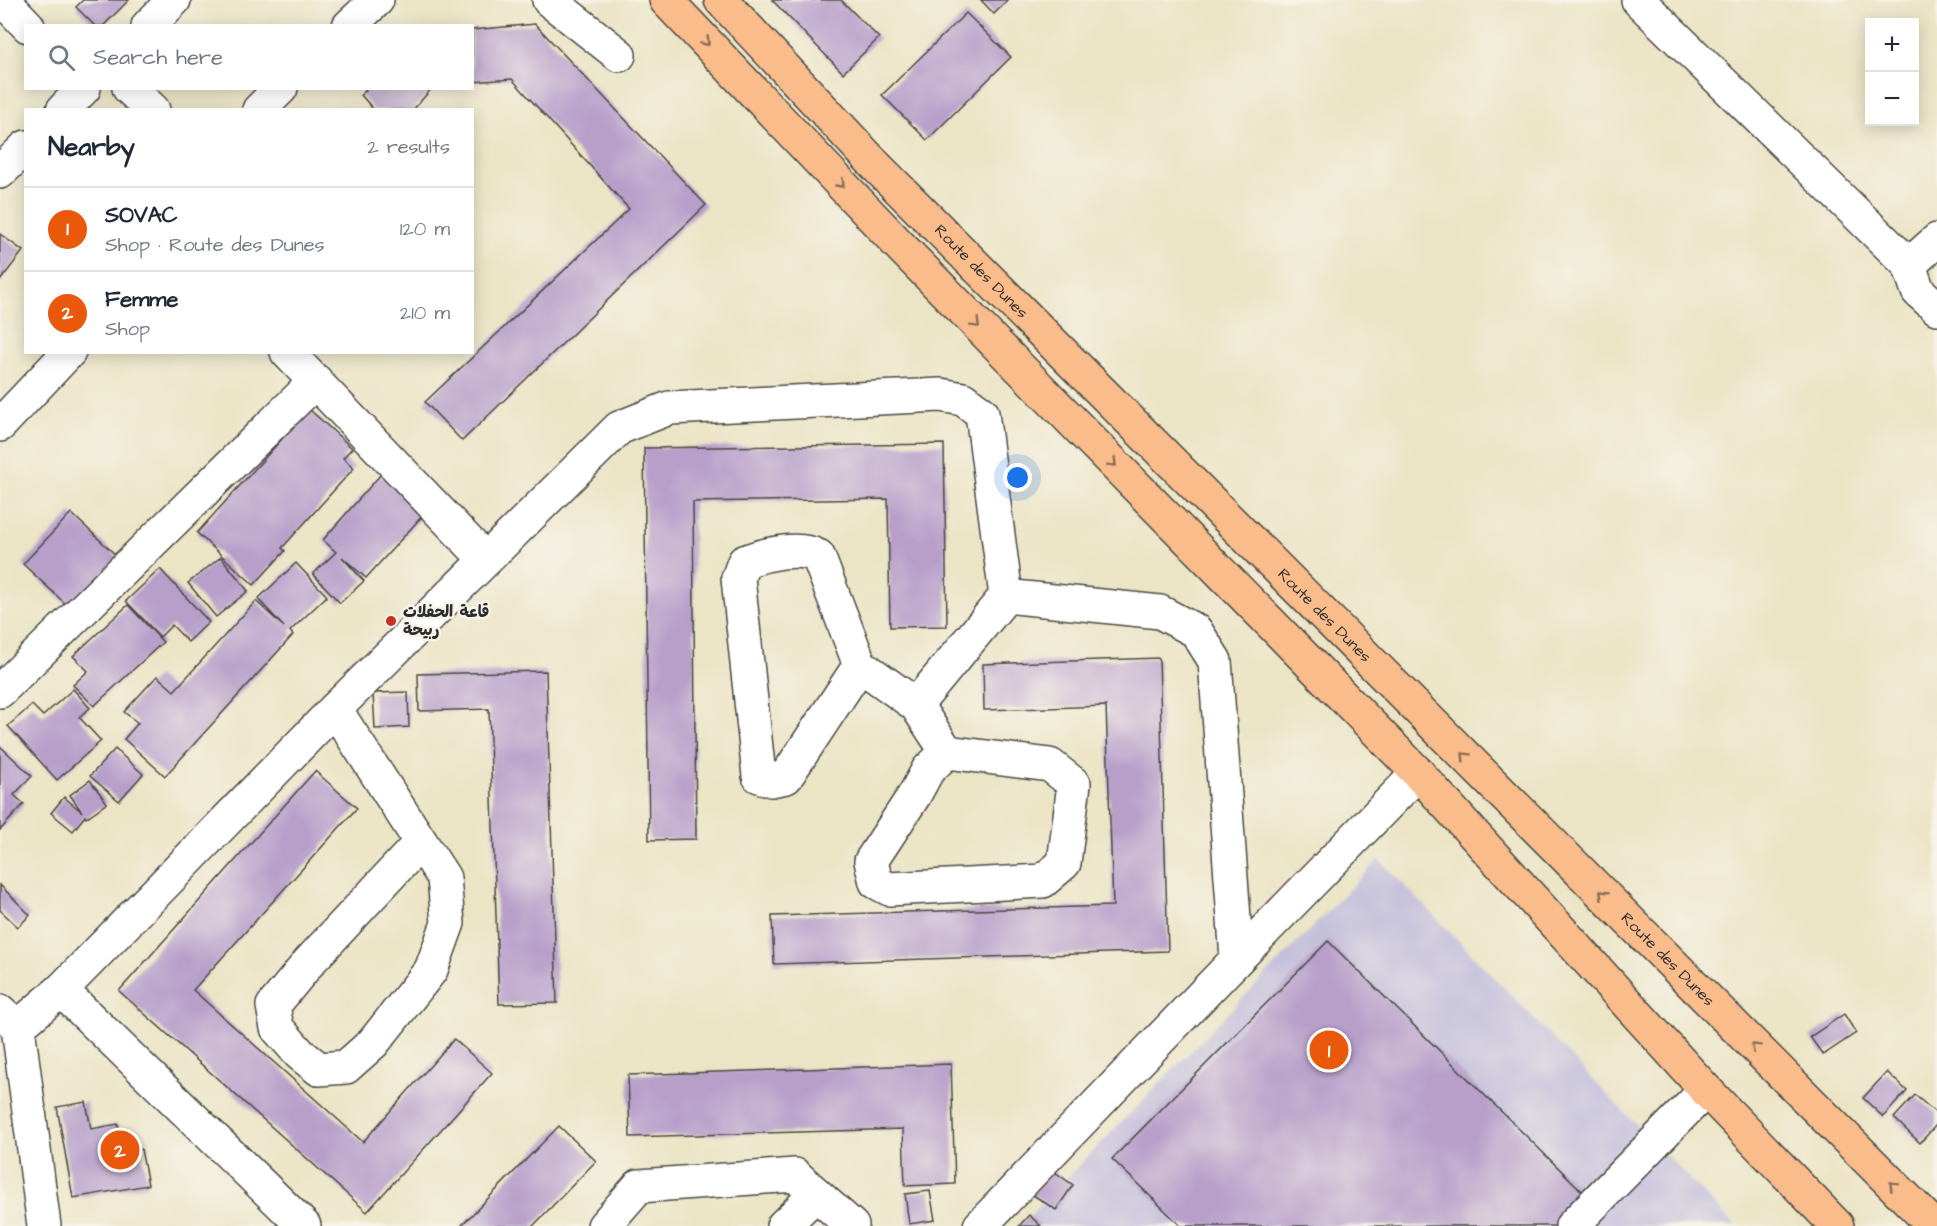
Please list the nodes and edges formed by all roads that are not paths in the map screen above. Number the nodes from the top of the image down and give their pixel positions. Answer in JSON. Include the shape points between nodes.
{"nodes":[{"id":1,"x":3,"y":0,"type":"edge"},
{"id":2,"x":174,"y":0,"type":"edge"},
{"id":3,"x":377,"y":0,"type":"edge"},
{"id":4,"x":549,"y":0,"type":"edge"},
{"id":5,"x":666,"y":0,"type":"edge"},
{"id":6,"x":721,"y":0,"type":"edge"},
{"id":7,"x":1638,"y":0,"type":"edge"},
{"id":8,"x":26,"y":24,"type":"edge"},
{"id":9,"x":150,"y":24,"type":"edge"},
{"id":10,"x":351,"y":24,"type":"edge"},
{"id":11,"x":619,"y":55,"type":"dead end"},
{"id":12,"x":82,"y":90,"type":"edge"},
{"id":13,"x":131,"y":90,"type":"edge"},
{"id":14,"x":279,"y":90,"type":"edge"},
{"id":15,"x":65,"y":108,"type":"edge"},
{"id":16,"x":151,"y":108,"type":"edge"},
{"id":17,"x":261,"y":108,"type":"edge"},
{"id":18,"x":24,"y":149,"type":"edge"},
{"id":19,"x":0,"y":172,"type":"edge"},
{"id":20,"x":1937,"y":240,"type":"edge"},
{"id":21,"x":1909,"y":265,"type":"junction"},
{"id":22,"x":1937,"y":308,"type":"edge"},
{"id":23,"x":67,"y":354,"type":"edge"},
{"id":24,"x":289,"y":354,"type":"edge"},
{"id":25,"x":316,"y":381,"type":"junction"},
{"id":26,"x":0,"y":425,"type":"edge"},
{"id":27,"x":485,"y":559,"type":"junction"},
{"id":28,"x":1006,"y":596,"type":"junction"},
{"id":29,"x":860,"y":665,"type":"junction"},
{"id":30,"x":0,"y":691,"type":"edge"},
{"id":31,"x":916,"y":705,"type":"junction"},
{"id":32,"x":335,"y":709,"type":"junction"},
{"id":33,"x":946,"y":752,"type":"junction"},
{"id":34,"x":1418,"y":773,"type":"junction"},
{"id":35,"x":421,"y":842,"type":"junction"},
{"id":36,"x":1237,"y":958,"type":"junction"},
{"id":37,"x":61,"y":990,"type":"junction"},
{"id":38,"x":9,"y":1019,"type":"edge"},
{"id":39,"x":1706,"y":1090,"type":"junction"},
{"id":40,"x":816,"y":1194,"type":"junction"},
{"id":41,"x":44,"y":1226,"type":"edge"},
{"id":42,"x":304,"y":1226,"type":"edge"},
{"id":43,"x":604,"y":1226,"type":"edge"},
{"id":44,"x":783,"y":1226,"type":"edge"},
{"id":45,"x":852,"y":1226,"type":"edge"},
{"id":46,"x":980,"y":1226,"type":"edge"},
{"id":47,"x":1572,"y":1226,"type":"edge"},
{"id":48,"x":1837,"y":1226,"type":"edge"},
{"id":49,"x":1934,"y":1226,"type":"edge"}],
"edges":[{"from":1,"to":8,"type":"street"},
{"from":2,"to":9,"type":"street"},
{"from":3,"to":10,"type":"street"},
{"from":4,"to":11,"type":"street"},
{"from":5,"to":34,"type":"main road","one_way":true,"via":[[903,249]]},
{"from":49,"to":6,"type":"main road","name":"Route des Dunes","one_way":true,"via":[[879,169]]},
{"from":7,"to":21,"type":"street"},
{"from":12,"to":15,"type":"street"},
{"from":13,"to":16,"type":"street"},
{"from":14,"to":17,"type":"street"},
{"from":18,"to":19,"type":"street"},
{"from":20,"to":21,"type":"street"},
{"from":21,"to":22,"type":"street","via":[[1918,291]]},
{"from":23,"to":26,"type":"street"},
{"from":24,"to":25,"type":"street"},
{"from":25,"to":27,"type":"street"},
{"from":25,"to":30,"type":"street"},
{"from":27,"to":28,"type":"street","via":[[620,428],[669,408],[941,395],[963,399],[982,412]]},
{"from":27,"to":32,"type":"street"},
{"from":28,"to":31,"type":"street"},
{"from":28,"to":36,"type":"street","via":[[1160,612],[1196,631],[1215,661]]},
{"from":29,"to":29,"type":"street","via":[[818,556],[799,550],[744,562],[738,579],[759,776],[771,780],[786,777]]},
{"from":29,"to":31,"type":"street"},
{"from":31,"to":33,"type":"street"},
{"from":32,"to":35,"type":"street"},
{"from":32,"to":37,"type":"street"},
{"from":33,"to":33,"type":"street","via":[[1050,765],[1074,784],[1065,863],[1043,881],[889,889],[876,882],[871,861],[928,770]]},
{"from":34,"to":36,"type":"street"},
{"from":34,"to":39,"type":"main road"},
{"from":35,"to":35,"type":"street","via":[[444,878],[448,923],[431,970],[373,1043],[346,1067],[319,1069],[277,1028],[273,1006]]},
{"from":36,"to":46,"type":"street"},
{"from":37,"to":38,"type":"street"},
{"from":37,"to":42,"type":"street"},
{"from":38,"to":41,"type":"street"},
{"from":39,"to":47,"type":"street"},
{"from":39,"to":48,"type":"main road"},
{"from":40,"to":43,"type":"street","via":[[795,1175],[639,1185]]},
{"from":40,"to":44,"type":"street"},
{"from":40,"to":45,"type":"street"}]}
